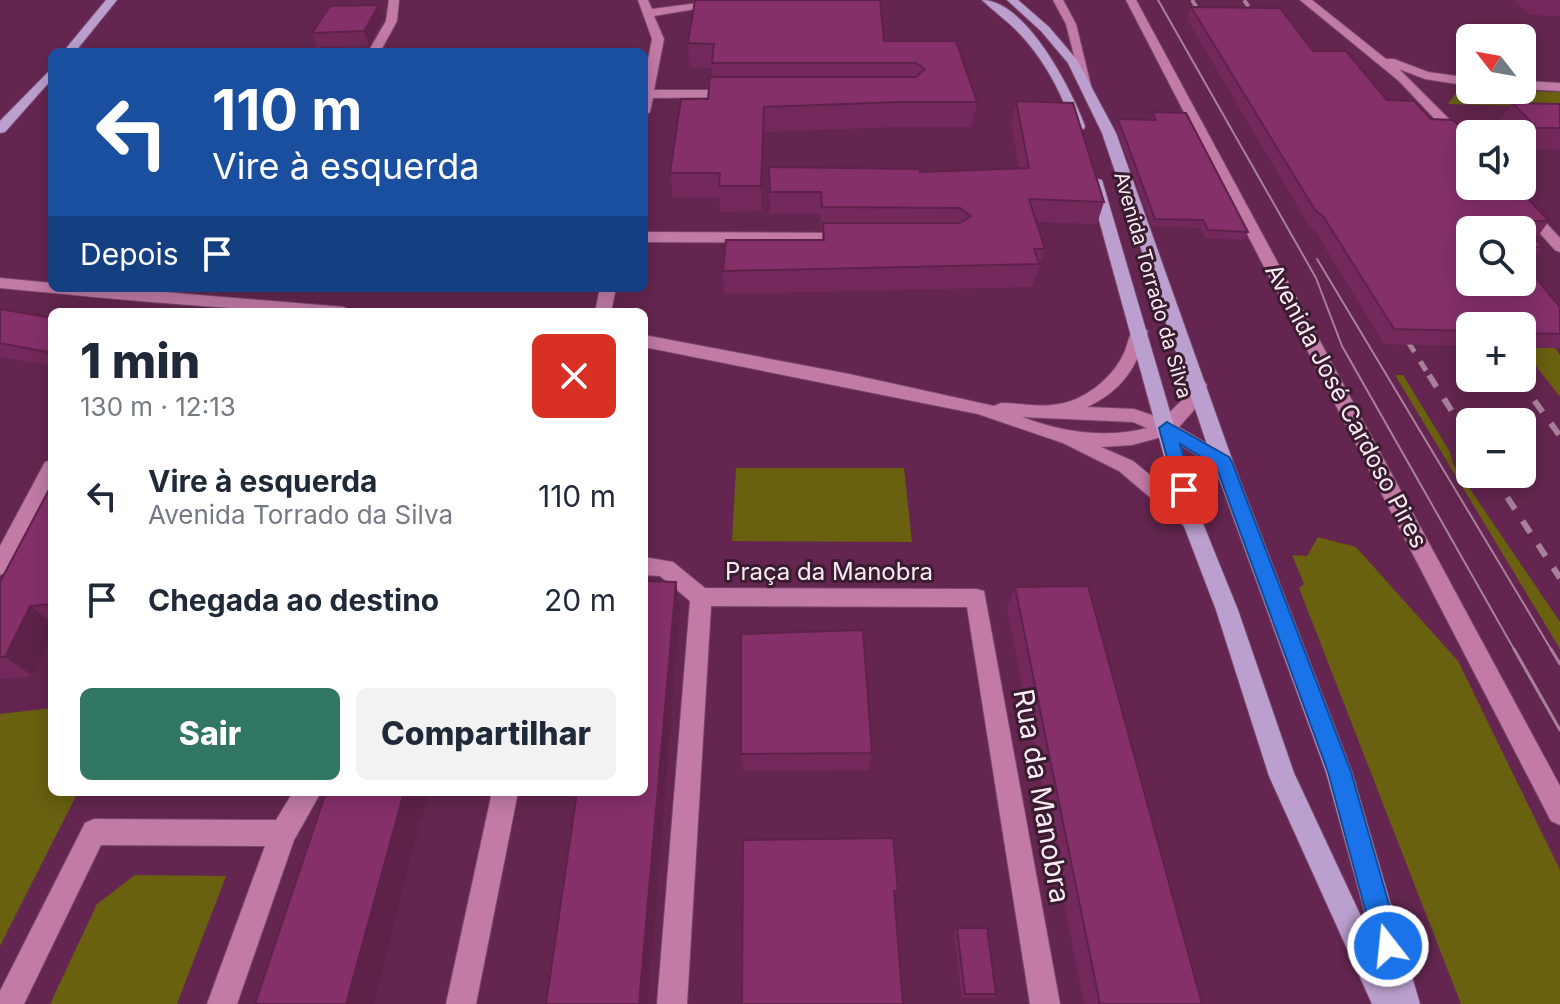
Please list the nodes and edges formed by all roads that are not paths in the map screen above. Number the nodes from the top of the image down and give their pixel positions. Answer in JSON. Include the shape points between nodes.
{"nodes":[{"id":1,"x":112,"y":0,"type":"edge"},
{"id":2,"x":394,"y":0,"type":"edge"},
{"id":3,"x":643,"y":0,"type":"edge"},
{"id":4,"x":744,"y":0,"type":"edge"},
{"id":5,"x":987,"y":0,"type":"edge"},
{"id":6,"x":1012,"y":0,"type":"edge"},
{"id":7,"x":1058,"y":0,"type":"edge"},
{"id":8,"x":1131,"y":0,"type":"edge"},
{"id":9,"x":1305,"y":0,"type":"edge"},
{"id":10,"x":650,"y":13,"type":"junction"},
{"id":11,"x":1366,"y":47,"type":"junction"},
{"id":12,"x":72,"y":48,"type":"edge"},
{"id":13,"x":376,"y":48,"type":"edge"},
{"id":14,"x":48,"y":76,"type":"edge"},
{"id":15,"x":1456,"y":81,"type":"edge"},
{"id":16,"x":648,"y":85,"type":"edge"},
{"id":17,"x":1536,"y":86,"type":"edge"},
{"id":18,"x":1088,"y":87,"type":"junction"},
{"id":19,"x":1560,"y":87,"type":"edge"},
{"id":20,"x":1456,"y":88,"type":"edge"},
{"id":21,"x":648,"y":94,"type":"edge"},
{"id":22,"x":751,"y":94,"type":"edge"},
{"id":23,"x":1444,"y":119,"type":"junction"},
{"id":24,"x":0,"y":129,"type":"edge"},
{"id":25,"x":1456,"y":132,"type":"edge"},
{"id":26,"x":1517,"y":200,"type":"edge"},
{"id":27,"x":648,"y":237,"type":"edge"},
{"id":28,"x":871,"y":238,"type":"edge"},
{"id":29,"x":1560,"y":247,"type":"edge"},
{"id":30,"x":0,"y":283,"type":"edge"},
{"id":31,"x":48,"y":287,"type":"edge"},
{"id":32,"x":94,"y":292,"type":"edge"},
{"id":33,"x":175,"y":300,"type":"edge"},
{"id":34,"x":288,"y":308,"type":"edge"},
{"id":35,"x":1140,"y":331,"type":"junction"},
{"id":36,"x":648,"y":342,"type":"edge"},
{"id":37,"x":1198,"y":385,"type":"junction"},
{"id":38,"x":978,"y":407,"type":"junction"},
{"id":39,"x":1048,"y":412,"type":"junction"},
{"id":40,"x":1167,"y":428,"type":"junction"},
{"id":41,"x":1060,"y":436,"type":"junction"},
{"id":42,"x":1223,"y":462,"type":"junction"},
{"id":43,"x":48,"y":475,"type":"edge"},
{"id":44,"x":1192,"y":521,"type":"junction"},
{"id":45,"x":0,"y":566,"type":"edge"},
{"id":46,"x":648,"y":566,"type":"edge"},
{"id":47,"x":701,"y":597,"type":"junction"},
{"id":48,"x":976,"y":598,"type":"joint"},
{"id":49,"x":306,"y":796,"type":"edge"},
{"id":50,"x":504,"y":796,"type":"edge"},
{"id":51,"x":1560,"y":812,"type":"edge"},
{"id":52,"x":283,"y":833,"type":"junction"},
{"id":53,"x":9,"y":1004,"type":"edge"},
{"id":54,"x":222,"y":1004,"type":"edge"},
{"id":55,"x":461,"y":1004,"type":"edge"},
{"id":56,"x":672,"y":1004,"type":"edge"},
{"id":57,"x":1045,"y":1004,"type":"edge"},
{"id":58,"x":1387,"y":1004,"type":"edge"},
{"id":59,"x":1405,"y":1004,"type":"edge"}],
"edges":[{"from":1,"to":12,"type":"main road"},
{"from":2,"to":13,"type":"street","via":[[395,13]]},
{"from":3,"to":10,"type":"street"},
{"from":4,"to":10,"type":"street"},
{"from":5,"to":35,"type":"main road","name":"Avenida Torrado da Silva","via":[[1025,31],[1056,69],[1069,96]]},
{"from":6,"to":18,"type":"main road","name":"Avenida Torrado da Silva","via":[[1055,39]]},
{"from":7,"to":18,"type":"street","via":[[1071,24]]},
{"from":8,"to":51,"type":"street","name":"Avenida José Cardoso Pires"},
{"from":9,"to":11,"type":"street"},
{"from":10,"to":16,"type":"street","via":[[658,39]]},
{"from":11,"to":15,"type":"street","via":[[1408,69]]},
{"from":11,"to":23,"type":"street"},
{"from":14,"to":24,"type":"main road"},
{"from":17,"to":19,"type":"street"},
{"from":18,"to":37,"type":"main road","name":"Avenida Torrado da Silva"},
{"from":20,"to":23,"type":"street","via":[[1442,93],[1437,106]]},
{"from":21,"to":22,"type":"street"},
{"from":23,"to":25,"type":"street"},
{"from":26,"to":29,"type":"street"},
{"from":27,"to":28,"type":"street"},
{"from":30,"to":31,"type":"street"},
{"from":32,"to":33,"type":"street"},
{"from":33,"to":34,"type":"street"},
{"from":35,"to":39,"type":"street","via":[[1124,372],[1107,390]]},
{"from":35,"to":40,"type":"main road","name":"Avenida Torrado da Silva"},
{"from":36,"to":38,"type":"street"},
{"from":37,"to":40,"type":"street","name":"Avenida Torrado da Silva","via":[[1190,405]]},
{"from":37,"to":42,"type":"main road","name":"Avenida Torrado da Silva"},
{"from":38,"to":39,"type":"street"},
{"from":38,"to":41,"type":"street"},
{"from":39,"to":40,"type":"street","via":[[1134,416]]},
{"from":40,"to":41,"type":"street","via":[[1130,439]]},
{"from":40,"to":42,"type":"street","name":"Avenida Torrado da Silva"},
{"from":40,"to":44,"type":"main road","name":"Avenida Torrado da Silva"},
{"from":41,"to":44,"type":"street","via":[[1126,466]]},
{"from":42,"to":59,"type":"main road","name":"Avenida Torrado da Silva","via":[[1339,772]]},
{"from":43,"to":45,"type":"street"},
{"from":44,"to":58,"type":"main road","name":"Avenida Torrado da Silva","via":[[1282,776]]},
{"from":46,"to":47,"type":"street","name":"Praça da Manobra","via":[[665,568]]},
{"from":47,"to":48,"type":"street","name":"Praça da Manobra"},
{"from":47,"to":56,"type":"street"},
{"from":48,"to":57,"type":"street","name":"Rua da Manobra"},
{"from":49,"to":52,"type":"street"},
{"from":50,"to":55,"type":"street"},
{"from":52,"to":53,"type":"street","via":[[94,832]]},
{"from":52,"to":54,"type":"street"}]}
